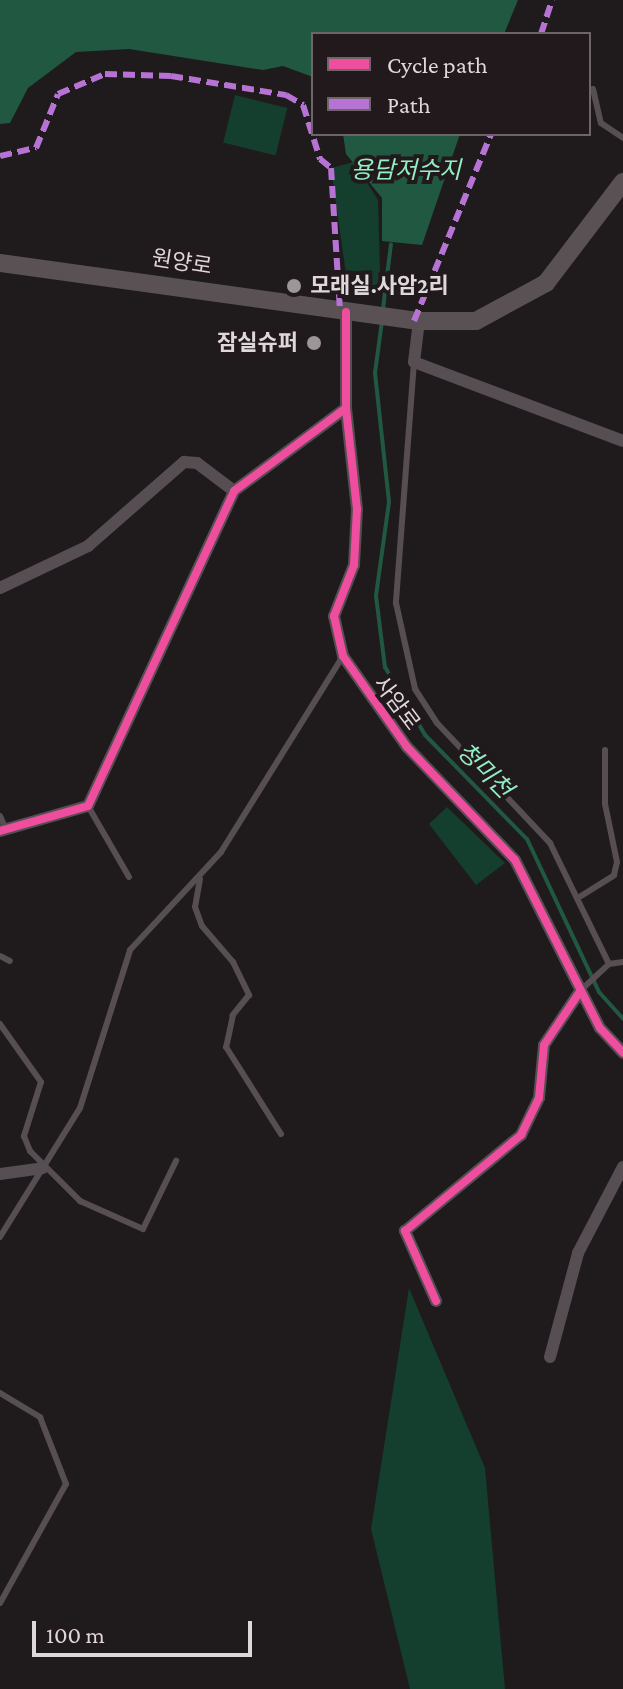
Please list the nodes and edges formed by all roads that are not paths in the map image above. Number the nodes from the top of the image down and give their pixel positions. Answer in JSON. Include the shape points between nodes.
{"nodes":[{"id":1,"x":593,"y":89,"type":"dead end"},
{"id":2,"x":623,"y":138,"type":"edge"},
{"id":3,"x":623,"y":182,"type":"edge"},
{"id":4,"x":0,"y":263,"type":"edge"},
{"id":5,"x":351,"y":313,"type":"junction"},
{"id":6,"x":416,"y":321,"type":"junction"},
{"id":7,"x":414,"y":362,"type":"junction"},
{"id":8,"x":346,"y":408,"type":"junction"},
{"id":9,"x":623,"y":441,"type":"edge"},
{"id":10,"x":234,"y":491,"type":"junction"},
{"id":11,"x":0,"y":588,"type":"edge"},
{"id":12,"x":343,"y":656,"type":"junction"},
{"id":13,"x":605,"y":750,"type":"dead end"},
{"id":14,"x":88,"y":806,"type":"junction"},
{"id":15,"x":2,"y":825,"type":"edge"},
{"id":16,"x":129,"y":877,"type":"dead end"},
{"id":17,"x":200,"y":879,"type":"junction"},
{"id":18,"x":581,"y":896,"type":"junction"},
{"id":19,"x":0,"y":956,"type":"edge"},
{"id":20,"x":10,"y":961,"type":"dead end"},
{"id":21,"x":623,"y":962,"type":"edge"},
{"id":22,"x":609,"y":964,"type":"junction"},
{"id":23,"x":581,"y":990,"type":"junction"},
{"id":24,"x":0,"y":1024,"type":"edge"},
{"id":25,"x":623,"y":1053,"type":"edge"},
{"id":26,"x":281,"y":1134,"type":"dead end"},
{"id":27,"x":176,"y":1161,"type":"dead end"},
{"id":28,"x":623,"y":1167,"type":"edge"},
{"id":29,"x":43,"y":1168,"type":"junction"},
{"id":30,"x":0,"y":1174,"type":"edge"},
{"id":31,"x":0,"y":1237,"type":"edge"},
{"id":32,"x":436,"y":1301,"type":"dead end"},
{"id":33,"x":550,"y":1357,"type":"dead end"},
{"id":34,"x":0,"y":1393,"type":"edge"},
{"id":35,"x":0,"y":1603,"type":"edge"}],
"edges":[{"from":1,"to":2,"type":"lane","via":[[601,123]]},
{"from":3,"to":6,"type":"main road","via":[[566,260],[519,303],[476,321]]},
{"from":4,"to":5,"type":"main road","name":"원양로"},
{"from":5,"to":6,"type":"main road","name":"원양로"},
{"from":5,"to":8,"type":"street","name":"사암로"},
{"from":6,"to":7,"type":"street"},
{"from":7,"to":9,"type":"street"},
{"from":7,"to":18,"type":"lane","via":[[396,603],[415,689],[437,723],[550,843]]},
{"from":8,"to":10,"type":"street"},
{"from":8,"to":12,"type":"street","name":"사암로","via":[[357,525],[354,565],[334,616]]},
{"from":10,"to":11,"type":"street","via":[[197,463],[184,462],[88,546]]},
{"from":10,"to":14,"type":"street"},
{"from":12,"to":17,"type":"lane"},
{"from":12,"to":23,"type":"street","name":"사암로","via":[[407,747],[515,860]]},
{"from":13,"to":18,"type":"lane","via":[[605,804],[617,862],[614,875]]},
{"from":14,"to":15,"type":"street"},
{"from":14,"to":16,"type":"lane"},
{"from":17,"to":26,"type":"lane","via":[[195,907],[202,926],[233,962],[249,995],[233,1015],[226,1047]]},
{"from":17,"to":29,"type":"lane","via":[[130,950],[80,1108]]},
{"from":18,"to":22,"type":"lane"},
{"from":19,"to":20,"type":"lane"},
{"from":21,"to":22,"type":"lane"},
{"from":22,"to":23,"type":"lane"},
{"from":23,"to":25,"type":"street","name":"사암로"},
{"from":23,"to":32,"type":"street","via":[[544,1045],[539,1098],[521,1135],[405,1231]]},
{"from":24,"to":29,"type":"lane","via":[[41,1082],[24,1136]]},
{"from":27,"to":29,"type":"lane","via":[[143,1229],[80,1201]]},
{"from":28,"to":33,"type":"street","via":[[578,1253]]},
{"from":29,"to":30,"type":"street"},
{"from":29,"to":31,"type":"lane"},
{"from":34,"to":35,"type":"lane","via":[[40,1417],[66,1484]]}]}
